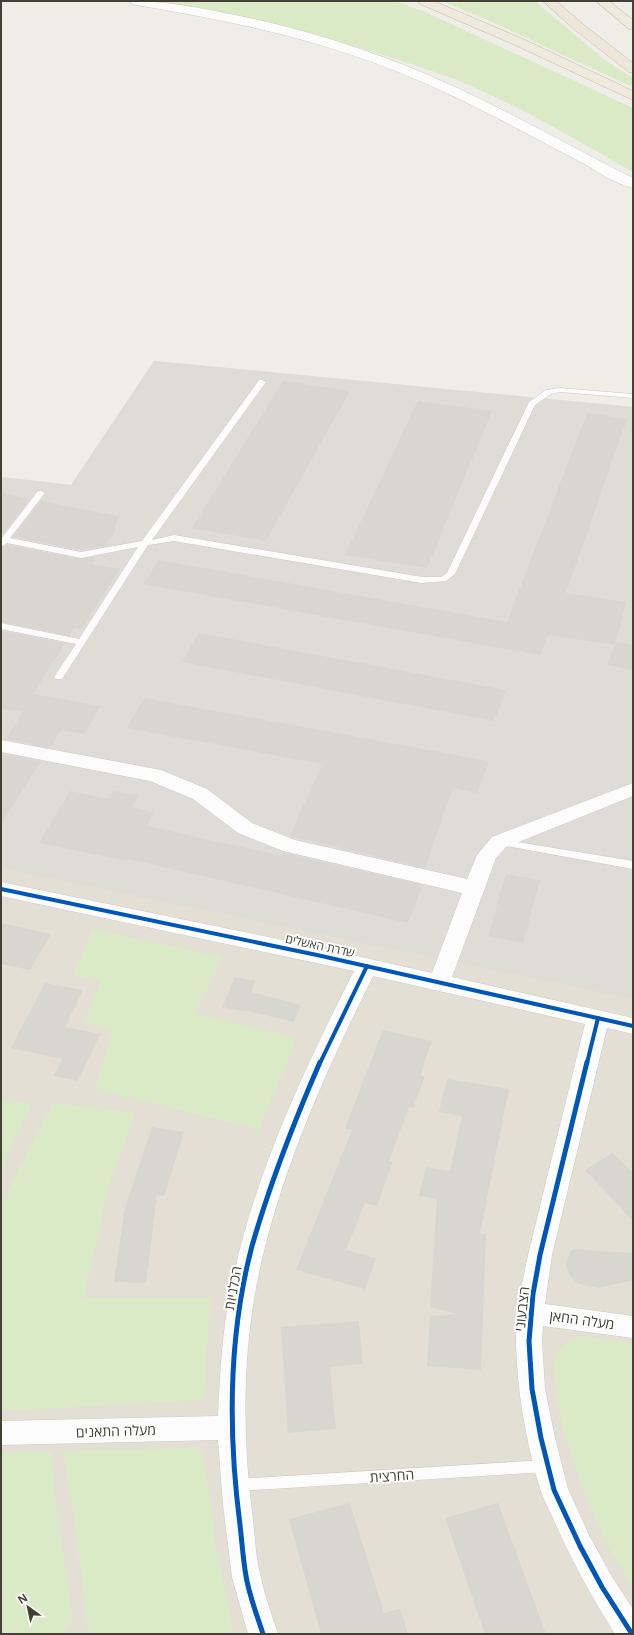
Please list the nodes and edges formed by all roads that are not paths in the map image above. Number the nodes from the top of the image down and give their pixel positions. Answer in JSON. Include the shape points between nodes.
{"nodes":[{"id":1,"x":136,"y":1,"type":"edge"},
{"id":2,"x":424,"y":1,"type":"edge"},
{"id":3,"x":602,"y":1,"type":"edge"},
{"id":4,"x":551,"y":3,"type":"edge"},
{"id":5,"x":633,"y":26,"type":"edge"},
{"id":6,"x":633,"y":69,"type":"edge"},
{"id":7,"x":633,"y":96,"type":"edge"},
{"id":8,"x":633,"y":184,"type":"edge"},
{"id":9,"x":262,"y":382,"type":"dead end"},
{"id":10,"x":633,"y":396,"type":"edge"},
{"id":11,"x":41,"y":493,"type":"dead end"},
{"id":12,"x":3,"y":542,"type":"edge"},
{"id":13,"x":145,"y":543,"type":"junction"},
{"id":14,"x":1,"y":626,"type":"edge"},
{"id":15,"x":81,"y":642,"type":"junction"},
{"id":16,"x":59,"y":677,"type":"dead end"},
{"id":17,"x":1,"y":746,"type":"edge"},
{"id":18,"x":633,"y":790,"type":"edge"},
{"id":19,"x":499,"y":842,"type":"junction"},
{"id":20,"x":633,"y":865,"type":"edge"},
{"id":21,"x":474,"y":888,"type":"junction"},
{"id":22,"x":1,"y":889,"type":"edge"},
{"id":23,"x":367,"y":966,"type":"junction"},
{"id":24,"x":439,"y":982,"type":"junction"},
{"id":25,"x":598,"y":1018,"type":"junction"},
{"id":26,"x":633,"y":1026,"type":"edge"},
{"id":27,"x":532,"y":1313,"type":"junction"},
{"id":28,"x":633,"y":1327,"type":"edge"},
{"id":29,"x":231,"y":1428,"type":"junction"},
{"id":30,"x":1,"y":1433,"type":"edge"},
{"id":31,"x":548,"y":1466,"type":"junction"},
{"id":32,"x":235,"y":1485,"type":"junction"},
{"id":33,"x":263,"y":1634,"type":"edge"},
{"id":34,"x":632,"y":1634,"type":"edge"}],
"edges":[{"from":1,"to":8,"type":"street","via":[[277,28],[362,53],[449,89]]},
{"from":2,"to":7,"type":"highway"},
{"from":3,"to":5,"type":"highway"},
{"from":4,"to":6,"type":"highway"},
{"from":9,"to":13,"type":"lane"},
{"from":10,"to":13,"type":"lane","via":[[560,390],[549,392],[532,404],[451,574],[443,579],[422,580],[174,538]]},
{"from":11,"to":12,"type":"lane"},
{"from":12,"to":13,"type":"lane","via":[[81,554]]},
{"from":13,"to":15,"type":"lane"},
{"from":14,"to":15,"type":"lane"},
{"from":15,"to":16,"type":"lane"},
{"from":17,"to":21,"type":"street","via":[[154,775],[200,794],[245,828],[264,837],[290,846]]},
{"from":18,"to":19,"type":"street"},
{"from":19,"to":20,"type":"lane"},
{"from":19,"to":21,"type":"street","via":[[487,855]]},
{"from":21,"to":24,"type":"street"},
{"from":22,"to":23,"type":"street","name":"שדרת האשלים"},
{"from":23,"to":24,"type":"street","name":"שדרת האשלים"},
{"from":23,"to":29,"type":"street","name":"הכלניות","via":[[296,1117],[252,1247],[242,1294],[234,1354]]},
{"from":24,"to":25,"type":"street","name":"שדרת האשלים"},
{"from":25,"to":26,"type":"street","name":"שדרת האשלים"},
{"from":25,"to":27,"type":"street","name":"הצבעוני","via":[[540,1255]]},
{"from":27,"to":28,"type":"street","name":"מעלה החאן"},
{"from":27,"to":31,"type":"street","name":"הצבעוני","via":[[529,1341],[532,1389]]},
{"from":29,"to":30,"type":"street","name":"מעלה התאנים"},
{"from":29,"to":32,"type":"street","name":"הכלניות"},
{"from":31,"to":32,"type":"lane","name":"החרצית"},
{"from":31,"to":34,"type":"street","name":"הצבעוני","via":[[554,1490],[580,1546]]},
{"from":32,"to":33,"type":"street","name":"הכלניות","via":[[246,1576]]}]}
